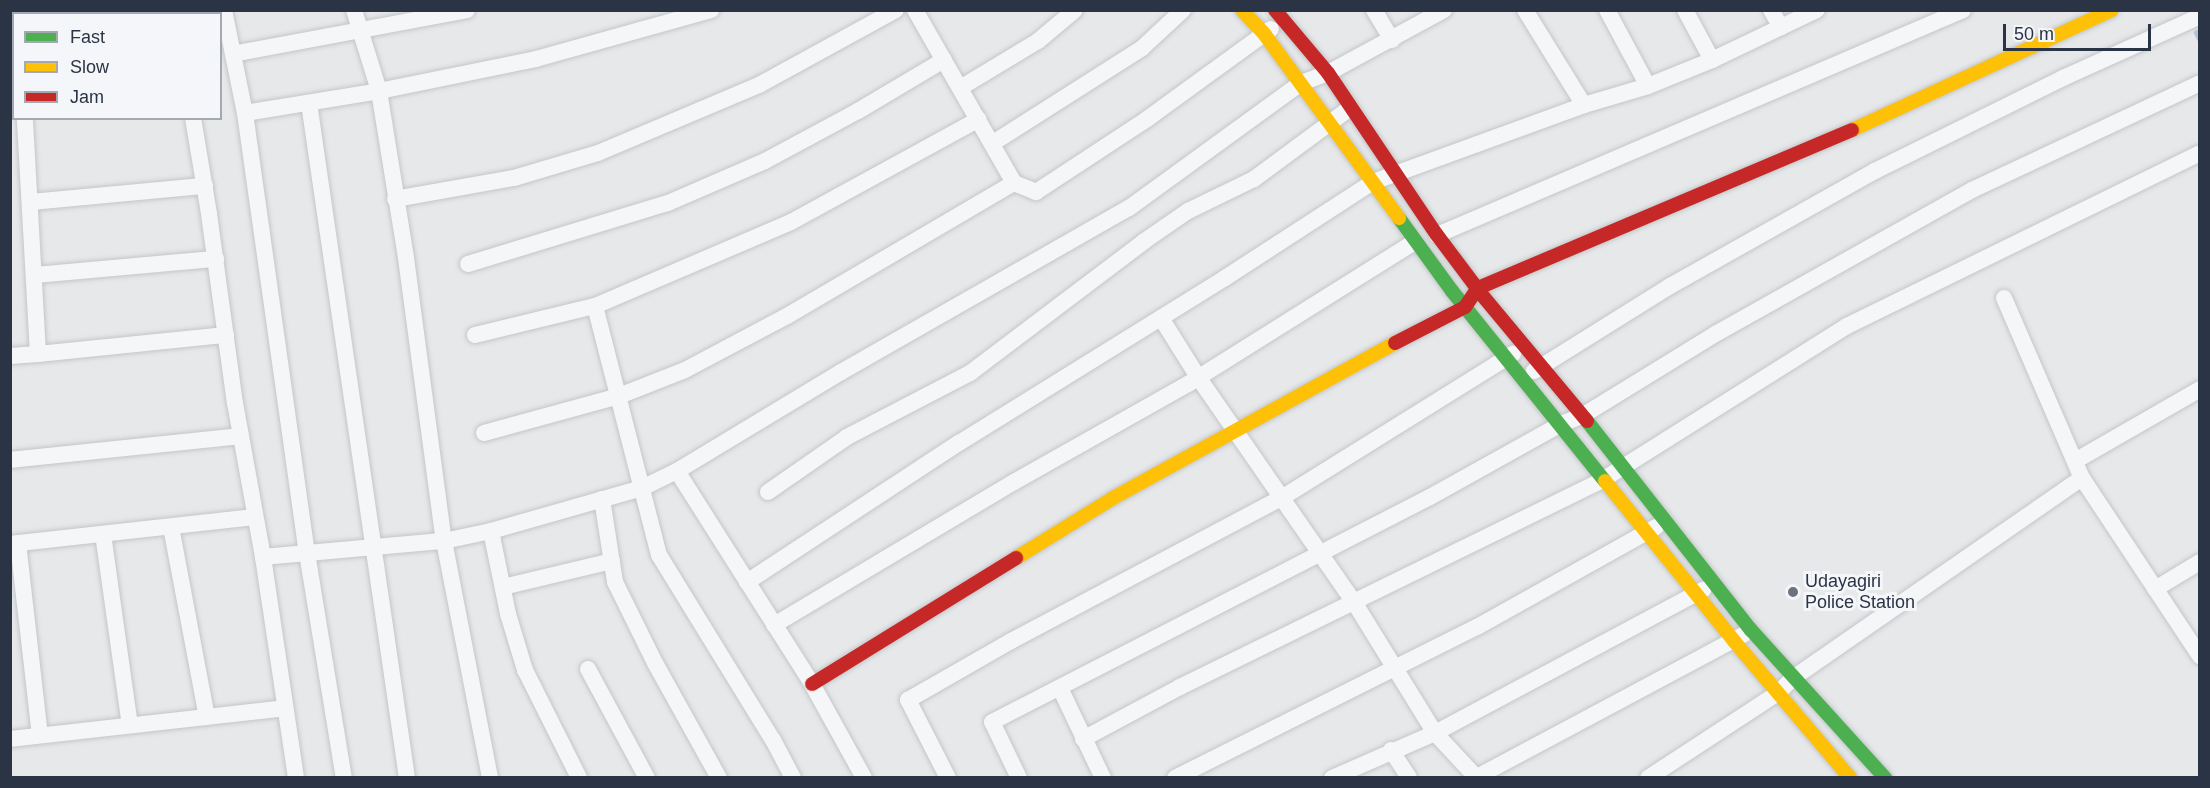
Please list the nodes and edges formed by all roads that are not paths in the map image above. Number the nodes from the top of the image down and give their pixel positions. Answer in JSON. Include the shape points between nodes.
{"nodes":[{"id":1,"x":224,"y":10,"type":"edge"},
{"id":2,"x":354,"y":10,"type":"edge"},
{"id":3,"x":467,"y":10,"type":"edge"},
{"id":4,"x":711,"y":10,"type":"edge"},
{"id":5,"x":896,"y":10,"type":"edge"},
{"id":6,"x":915,"y":10,"type":"edge"},
{"id":7,"x":1075,"y":10,"type":"edge"},
{"id":8,"x":1183,"y":10,"type":"edge"},
{"id":9,"x":1242,"y":10,"type":"edge"},
{"id":10,"x":1374,"y":10,"type":"edge"},
{"id":11,"x":1444,"y":10,"type":"edge"},
{"id":12,"x":1525,"y":10,"type":"edge"},
{"id":13,"x":1607,"y":10,"type":"edge"},
{"id":14,"x":1685,"y":10,"type":"edge"},
{"id":15,"x":1771,"y":10,"type":"edge"},
{"id":16,"x":1817,"y":10,"type":"edge"},
{"id":17,"x":1963,"y":10,"type":"edge"},
{"id":18,"x":2112,"y":10,"type":"edge"},
{"id":19,"x":1278,"y":14,"type":"edge"},
{"id":20,"x":2199,"y":16,"type":"edge"},
{"id":21,"x":1781,"y":27,"type":"junction"},
{"id":22,"x":361,"y":32,"type":"junction"},
{"id":23,"x":1265,"y":34,"type":"junction"},
{"id":24,"x":1392,"y":40,"type":"junction"},
{"id":25,"x":233,"y":54,"type":"junction"},
{"id":26,"x":944,"y":60,"type":"junction"},
{"id":27,"x":1712,"y":60,"type":"junction"},
{"id":28,"x":1328,"y":73,"type":"junction"},
{"id":29,"x":1301,"y":83,"type":"junction"},
{"id":30,"x":2199,"y":83,"type":"edge"},
{"id":31,"x":1648,"y":86,"type":"junction"},
{"id":32,"x":960,"y":88,"type":"junction"},
{"id":33,"x":379,"y":91,"type":"junction"},
{"id":34,"x":309,"y":103,"type":"junction"},
{"id":35,"x":1584,"y":105,"type":"junction"},
{"id":36,"x":1350,"y":108,"type":"junction"},
{"id":37,"x":245,"y":113,"type":"junction"},
{"id":38,"x":979,"y":119,"type":"junction"},
{"id":39,"x":25,"y":120,"type":"edge"},
{"id":40,"x":193,"y":120,"type":"edge"},
{"id":41,"x":1331,"y":123,"type":"junction"},
{"id":42,"x":993,"y":143,"type":"junction"},
{"id":43,"x":2199,"y":153,"type":"edge"},
{"id":44,"x":1395,"y":174,"type":"junction"},
{"id":45,"x":1373,"y":182,"type":"junction"},
{"id":46,"x":1014,"y":183,"type":"junction"},
{"id":47,"x":205,"y":186,"type":"junction"},
{"id":48,"x":395,"y":199,"type":"junction"},
{"id":49,"x":31,"y":202,"type":"junction"},
{"id":50,"x":1437,"y":235,"type":"junction"},
{"id":51,"x":1414,"y":242,"type":"junction"},
{"id":52,"x":216,"y":259,"type":"junction"},
{"id":53,"x":468,"y":264,"type":"dead end"},
{"id":54,"x":35,"y":275,"type":"junction"},
{"id":55,"x":1478,"y":288,"type":"junction"},
{"id":56,"x":2004,"y":298,"type":"dead end"},
{"id":57,"x":595,"y":306,"type":"junction"},
{"id":58,"x":1465,"y":308,"type":"junction"},
{"id":59,"x":1161,"y":318,"type":"junction"},
{"id":60,"x":226,"y":335,"type":"junction"},
{"id":61,"x":475,"y":335,"type":"dead end"},
{"id":62,"x":1525,"y":346,"type":"junction"},
{"id":63,"x":38,"y":354,"type":"junction"},
{"id":64,"x":10,"y":356,"type":"edge"},
{"id":65,"x":1507,"y":359,"type":"junction"},
{"id":66,"x":1542,"y":364,"type":"junction"},
{"id":67,"x":1198,"y":377,"type":"junction"},
{"id":68,"x":1525,"y":380,"type":"junction"},
{"id":69,"x":2199,"y":389,"type":"edge"},
{"id":70,"x":619,"y":396,"type":"junction"},
{"id":71,"x":1582,"y":416,"type":"junction"},
{"id":72,"x":1561,"y":424,"type":"junction"},
{"id":73,"x":1235,"y":430,"type":"junction"},
{"id":74,"x":484,"y":433,"type":"dead end"},
{"id":75,"x":241,"y":436,"type":"junction"},
{"id":76,"x":10,"y":460,"type":"edge"},
{"id":77,"x":2074,"y":461,"type":"junction"},
{"id":78,"x":1623,"y":467,"type":"junction"},
{"id":79,"x":677,"y":471,"type":"junction"},
{"id":80,"x":2082,"y":477,"type":"junction"},
{"id":81,"x":1604,"y":479,"type":"junction"},
{"id":82,"x":642,"y":488,"type":"junction"},
{"id":83,"x":768,"y":492,"type":"dead end"},
{"id":84,"x":1282,"y":497,"type":"junction"},
{"id":85,"x":602,"y":499,"type":"junction"},
{"id":86,"x":255,"y":518,"type":"junction"},
{"id":87,"x":1665,"y":521,"type":"junction"},
{"id":88,"x":171,"y":527,"type":"junction"},
{"id":89,"x":491,"y":531,"type":"junction"},
{"id":90,"x":1648,"y":532,"type":"junction"},
{"id":91,"x":103,"y":534,"type":"junction"},
{"id":92,"x":444,"y":541,"type":"junction"},
{"id":93,"x":14,"y":544,"type":"edge"},
{"id":94,"x":373,"y":547,"type":"junction"},
{"id":95,"x":308,"y":553,"type":"junction"},
{"id":96,"x":1321,"y":553,"type":"junction"},
{"id":97,"x":263,"y":557,"type":"junction"},
{"id":98,"x":612,"y":561,"type":"junction"},
{"id":99,"x":2199,"y":562,"type":"edge"},
{"id":100,"x":747,"y":582,"type":"junction"},
{"id":101,"x":1714,"y":583,"type":"junction"},
{"id":102,"x":503,"y":587,"type":"junction"},
{"id":103,"x":2155,"y":589,"type":"junction"},
{"id":104,"x":1696,"y":594,"type":"junction"},
{"id":105,"x":1354,"y":602,"type":"junction"},
{"id":106,"x":774,"y":625,"type":"junction"},
{"id":107,"x":1751,"y":630,"type":"junction"},
{"id":108,"x":1734,"y":641,"type":"junction"},
{"id":109,"x":2199,"y":656,"type":"edge"},
{"id":110,"x":1395,"y":668,"type":"junction"},
{"id":111,"x":588,"y":669,"type":"dead end"},
{"id":112,"x":1793,"y":678,"type":"junction"},
{"id":113,"x":812,"y":684,"type":"junction"},
{"id":114,"x":1060,"y":688,"type":"junction"},
{"id":115,"x":1778,"y":693,"type":"junction"},
{"id":116,"x":285,"y":708,"type":"junction"},
{"id":117,"x":207,"y":717,"type":"junction"},
{"id":118,"x":130,"y":725,"type":"junction"},
{"id":119,"x":1435,"y":733,"type":"junction"},
{"id":120,"x":40,"y":735,"type":"junction"},
{"id":121,"x":10,"y":739,"type":"edge"},
{"id":122,"x":1083,"y":739,"type":"junction"},
{"id":123,"x":1391,"y":750,"type":"junction"},
{"id":124,"x":1868,"y":760,"type":"junction"},
{"id":125,"x":1354,"y":773,"type":"edge"},
{"id":126,"x":296,"y":777,"type":"edge"},
{"id":127,"x":344,"y":777,"type":"edge"},
{"id":128,"x":407,"y":777,"type":"edge"},
{"id":129,"x":490,"y":777,"type":"edge"},
{"id":130,"x":579,"y":777,"type":"edge"},
{"id":131,"x":646,"y":777,"type":"edge"},
{"id":132,"x":719,"y":777,"type":"edge"},
{"id":133,"x":793,"y":777,"type":"edge"},
{"id":134,"x":864,"y":777,"type":"edge"},
{"id":135,"x":948,"y":777,"type":"edge"},
{"id":136,"x":1019,"y":777,"type":"edge"},
{"id":137,"x":1103,"y":777,"type":"edge"},
{"id":138,"x":1175,"y":777,"type":"edge"},
{"id":139,"x":1332,"y":777,"type":"edge"},
{"id":140,"x":1410,"y":777,"type":"edge"},
{"id":141,"x":1477,"y":777,"type":"edge"},
{"id":142,"x":1648,"y":777,"type":"edge"},
{"id":143,"x":1849,"y":777,"type":"edge"},
{"id":144,"x":1885,"y":777,"type":"edge"}],
"edges":[{"from":1,"to":25,"type":"street"},
{"from":2,"to":22,"type":"street"},
{"from":3,"to":22,"type":"street"},
{"from":4,"to":33,"type":"street","via":[[536,59]]},
{"from":5,"to":48,"type":"street","via":[[759,85],[598,153],[514,178]]},
{"from":6,"to":26,"type":"street"},
{"from":7,"to":32,"type":"street","via":[[1038,41]]},
{"from":8,"to":42,"type":"street","via":[[1142,48]]},
{"from":9,"to":23,"type":"main road"},
{"from":10,"to":24,"type":"street"},
{"from":11,"to":24,"type":"street"},
{"from":12,"to":35,"type":"street"},
{"from":13,"to":31,"type":"street"},
{"from":14,"to":27,"type":"street"},
{"from":15,"to":21,"type":"street"},
{"from":16,"to":21,"type":"street"},
{"from":17,"to":50,"type":"street"},
{"from":18,"to":55,"type":"main road","via":[[1856,128]]},
{"from":19,"to":23,"type":"street"},
{"from":19,"to":28,"type":"main road"},
{"from":20,"to":66,"type":"street","via":[[1875,171],[1670,286]]},
{"from":21,"to":27,"type":"street"},
{"from":22,"to":25,"type":"street"},
{"from":22,"to":33,"type":"street"},
{"from":23,"to":29,"type":"main road"},
{"from":23,"to":46,"type":"street","via":[[1036,192]]},
{"from":24,"to":28,"type":"street"},
{"from":25,"to":37,"type":"street"},
{"from":26,"to":32,"type":"street"},
{"from":26,"to":53,"type":"street","via":[[765,161],[668,203]]},
{"from":27,"to":31,"type":"street"},
{"from":28,"to":29,"type":"street"},
{"from":28,"to":36,"type":"main road"},
{"from":29,"to":41,"type":"main road"},
{"from":29,"to":79,"type":"street","via":[[1129,208],[841,372]]},
{"from":30,"to":71,"type":"street","via":[[1972,190],[1717,333]]},
{"from":31,"to":35,"type":"street"},
{"from":32,"to":38,"type":"street"},
{"from":33,"to":34,"type":"street"},
{"from":33,"to":48,"type":"street"},
{"from":34,"to":37,"type":"street"},
{"from":34,"to":94,"type":"street"},
{"from":35,"to":44,"type":"street"},
{"from":36,"to":41,"type":"street"},
{"from":36,"to":44,"type":"main road"},
{"from":37,"to":95,"type":"street"},
{"from":38,"to":42,"type":"street"},
{"from":38,"to":57,"type":"street","via":[[791,222]]},
{"from":39,"to":49,"type":"street"},
{"from":40,"to":47,"type":"street"},
{"from":41,"to":45,"type":"main road"},
{"from":41,"to":83,"type":"street","via":[[1254,179],[1188,211],[970,374],[847,437]]},
{"from":42,"to":46,"type":"street"},
{"from":43,"to":78,"type":"street","via":[[1847,326]]},
{"from":44,"to":45,"type":"street"},
{"from":44,"to":50,"type":"main road"},
{"from":45,"to":51,"type":"main road"},
{"from":45,"to":59,"type":"street"},
{"from":46,"to":70,"type":"street","via":[[728,348]]},
{"from":47,"to":49,"type":"street"},
{"from":47,"to":52,"type":"street"},
{"from":48,"to":92,"type":"street"},
{"from":49,"to":54,"type":"street"},
{"from":50,"to":55,"type":"main road"},
{"from":51,"to":58,"type":"main road"},
{"from":51,"to":67,"type":"street"},
{"from":52,"to":54,"type":"street"},
{"from":52,"to":60,"type":"street"},
{"from":54,"to":63,"type":"street"},
{"from":55,"to":58,"type":"main road"},
{"from":55,"to":62,"type":"main road"},
{"from":56,"to":77,"type":"street"},
{"from":57,"to":61,"type":"street"},
{"from":57,"to":70,"type":"street"},
{"from":58,"to":65,"type":"main road"},
{"from":58,"to":73,"type":"main road"},
{"from":59,"to":67,"type":"street"},
{"from":59,"to":100,"type":"street","via":[[959,443]]},
{"from":60,"to":63,"type":"street"},
{"from":60,"to":75,"type":"street"},
{"from":62,"to":65,"type":"street"},
{"from":62,"to":66,"type":"main road"},
{"from":63,"to":64,"type":"street"},
{"from":65,"to":68,"type":"main road"},
{"from":65,"to":84,"type":"street"},
{"from":66,"to":68,"type":"street"},
{"from":66,"to":71,"type":"main road"},
{"from":67,"to":73,"type":"street"},
{"from":67,"to":106,"type":"street"},
{"from":68,"to":72,"type":"main road"},
{"from":69,"to":77,"type":"street"},
{"from":70,"to":74,"type":"street"},
{"from":70,"to":82,"type":"street"},
{"from":71,"to":72,"type":"street"},
{"from":71,"to":78,"type":"main road"},
{"from":72,"to":81,"type":"main road"},
{"from":72,"to":96,"type":"street"},
{"from":73,"to":84,"type":"street"},
{"from":73,"to":113,"type":"main road","via":[[1113,498]]},
{"from":75,"to":76,"type":"street"},
{"from":75,"to":86,"type":"street"},
{"from":77,"to":80,"type":"street"},
{"from":78,"to":81,"type":"street"},
{"from":78,"to":87,"type":"main road"},
{"from":79,"to":82,"type":"street"},
{"from":79,"to":100,"type":"street"},
{"from":80,"to":103,"type":"street"},
{"from":80,"to":112,"type":"street"},
{"from":81,"to":90,"type":"main road"},
{"from":81,"to":105,"type":"street"},
{"from":82,"to":85,"type":"street"},
{"from":82,"to":133,"type":"street","via":[[659,555]]},
{"from":84,"to":96,"type":"street"},
{"from":84,"to":135,"type":"street","via":[[908,700]]},
{"from":85,"to":89,"type":"street"},
{"from":85,"to":98,"type":"street"},
{"from":86,"to":88,"type":"street"},
{"from":86,"to":97,"type":"street"},
{"from":87,"to":90,"type":"street"},
{"from":87,"to":101,"type":"main road"},
{"from":88,"to":91,"type":"street"},
{"from":88,"to":117,"type":"street"},
{"from":89,"to":92,"type":"street"},
{"from":89,"to":102,"type":"street"},
{"from":90,"to":104,"type":"main road"},
{"from":90,"to":110,"type":"street"},
{"from":91,"to":93,"type":"street"},
{"from":91,"to":118,"type":"street"},
{"from":92,"to":94,"type":"street"},
{"from":92,"to":129,"type":"street"},
{"from":93,"to":120,"type":"street"},
{"from":94,"to":95,"type":"street"},
{"from":94,"to":128,"type":"street"},
{"from":95,"to":97,"type":"street"},
{"from":95,"to":127,"type":"street"},
{"from":96,"to":105,"type":"street"},
{"from":96,"to":114,"type":"street"},
{"from":97,"to":116,"type":"street"},
{"from":98,"to":102,"type":"street"},
{"from":98,"to":132,"type":"street","via":[[615,582],[655,663]]},
{"from":99,"to":103,"type":"street"},
{"from":100,"to":106,"type":"street"},
{"from":101,"to":104,"type":"street"},
{"from":101,"to":107,"type":"main road"},
{"from":102,"to":130,"type":"street","via":[[525,670]]},
{"from":103,"to":109,"type":"street"},
{"from":104,"to":108,"type":"main road"},
{"from":104,"to":119,"type":"street"},
{"from":105,"to":110,"type":"street"},
{"from":105,"to":122,"type":"street"},
{"from":106,"to":113,"type":"street"},
{"from":107,"to":108,"type":"street"},
{"from":107,"to":112,"type":"main road"},
{"from":108,"to":115,"type":"main road"},
{"from":108,"to":141,"type":"street"},
{"from":110,"to":119,"type":"street"},
{"from":110,"to":138,"type":"street"},
{"from":111,"to":131,"type":"street"},
{"from":112,"to":115,"type":"street"},
{"from":112,"to":124,"type":"main road"},
{"from":113,"to":134,"type":"street"},
{"from":114,"to":122,"type":"street"},
{"from":114,"to":136,"type":"street","via":[[992,722]]},
{"from":115,"to":142,"type":"street"},
{"from":115,"to":143,"type":"main road"},
{"from":116,"to":117,"type":"street"},
{"from":116,"to":126,"type":"street"},
{"from":117,"to":118,"type":"street"},
{"from":118,"to":120,"type":"street"},
{"from":119,"to":123,"type":"street"},
{"from":119,"to":141,"type":"street"},
{"from":120,"to":121,"type":"street"},
{"from":122,"to":137,"type":"street"},
{"from":123,"to":125,"type":"street"},
{"from":123,"to":140,"type":"street"},
{"from":124,"to":143,"type":"street"},
{"from":124,"to":144,"type":"main road"},
{"from":125,"to":139,"type":"street"}]}
